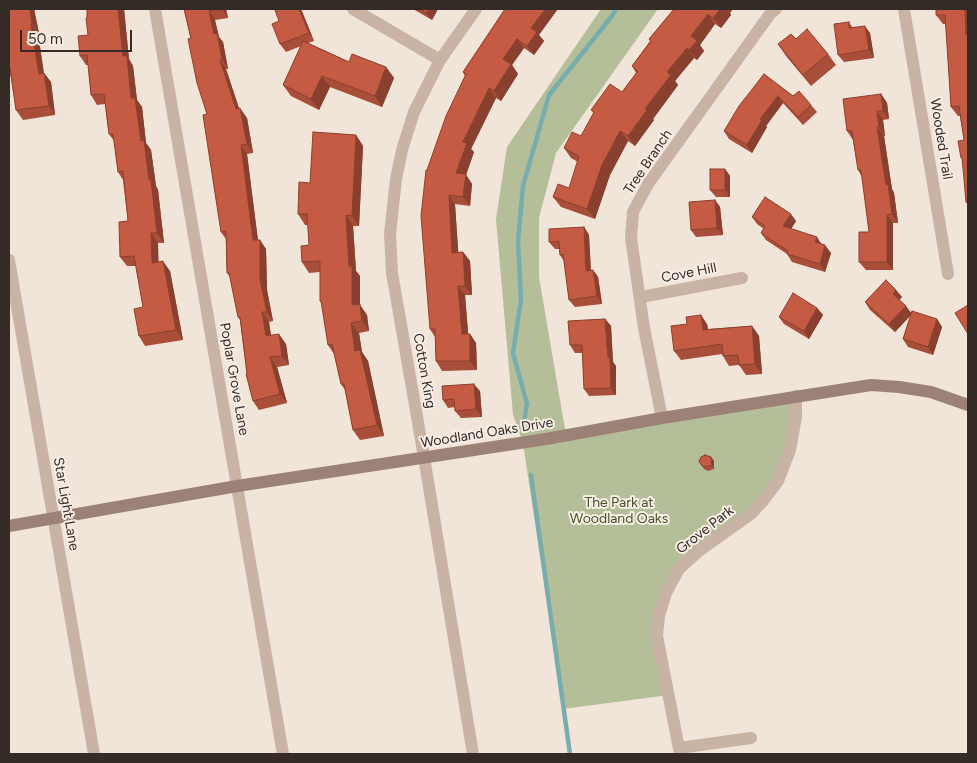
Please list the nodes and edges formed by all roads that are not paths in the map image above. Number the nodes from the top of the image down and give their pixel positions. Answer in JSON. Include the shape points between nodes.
{"nodes":[{"id":1,"x":155,"y":9,"type":"edge"},
{"id":2,"x":354,"y":9,"type":"edge"},
{"id":3,"x":476,"y":9,"type":"edge"},
{"id":4,"x":776,"y":9,"type":"edge"},
{"id":5,"x":904,"y":9,"type":"edge"},
{"id":6,"x":440,"y":60,"type":"junction"},
{"id":7,"x":9,"y":260,"type":"edge"},
{"id":8,"x":948,"y":274,"type":"dead end"},
{"id":9,"x":742,"y":278,"type":"dead end"},
{"id":10,"x":641,"y":297,"type":"junction"},
{"id":11,"x":796,"y":396,"type":"junction"},
{"id":12,"x":968,"y":405,"type":"edge"},
{"id":13,"x":662,"y":418,"type":"junction"},
{"id":14,"x":424,"y":457,"type":"junction"},
{"id":15,"x":237,"y":486,"type":"junction"},
{"id":16,"x":53,"y":518,"type":"junction"},
{"id":17,"x":9,"y":526,"type":"edge"},
{"id":18,"x":751,"y":738,"type":"dead end"},
{"id":19,"x":679,"y":751,"type":"edge"},
{"id":20,"x":94,"y":754,"type":"edge"},
{"id":21,"x":283,"y":754,"type":"edge"},
{"id":22,"x":473,"y":754,"type":"edge"}],
"edges":[{"from":1,"to":15,"type":"street","name":"Poplar Grove Lane"},
{"from":2,"to":6,"type":"street"},
{"from":3,"to":6,"type":"street","name":"Cotton King"},
{"from":4,"to":10,"type":"street","name":"Tree Branch","via":[[648,184],[632,212],[631,238]]},
{"from":5,"to":8,"type":"street","name":"Wooded Trail"},
{"from":6,"to":14,"type":"street","name":"Cotton King","via":[[414,112],[402,150],[390,234],[392,272]]},
{"from":7,"to":16,"type":"street","name":"Star Light Lane"},
{"from":9,"to":10,"type":"street","name":"Cove Hill"},
{"from":10,"to":13,"type":"street","name":"Tree Branch"},
{"from":11,"to":12,"type":"street","name":"Woodland Oaks Drive","via":[[871,385],[931,392]]},
{"from":11,"to":13,"type":"street","name":"Woodland Oaks Drive"},
{"from":11,"to":19,"type":"street","name":"Grove Park","via":[[790,450],[778,481],[752,513],[700,550],[679,570],[664,600],[657,636]]},
{"from":13,"to":14,"type":"street","name":"Woodland Oaks Drive"},
{"from":14,"to":15,"type":"street","name":"Woodland Oaks Drive"},
{"from":14,"to":22,"type":"street","name":"Cotton King"},
{"from":15,"to":16,"type":"street","name":"Woodland Oaks Drive"},
{"from":15,"to":21,"type":"street","name":"Poplar Grove Lane"},
{"from":16,"to":17,"type":"street","name":"Woodland Oaks Drive"},
{"from":16,"to":20,"type":"street","name":"Star Light Lane"},
{"from":18,"to":19,"type":"street"}]}
